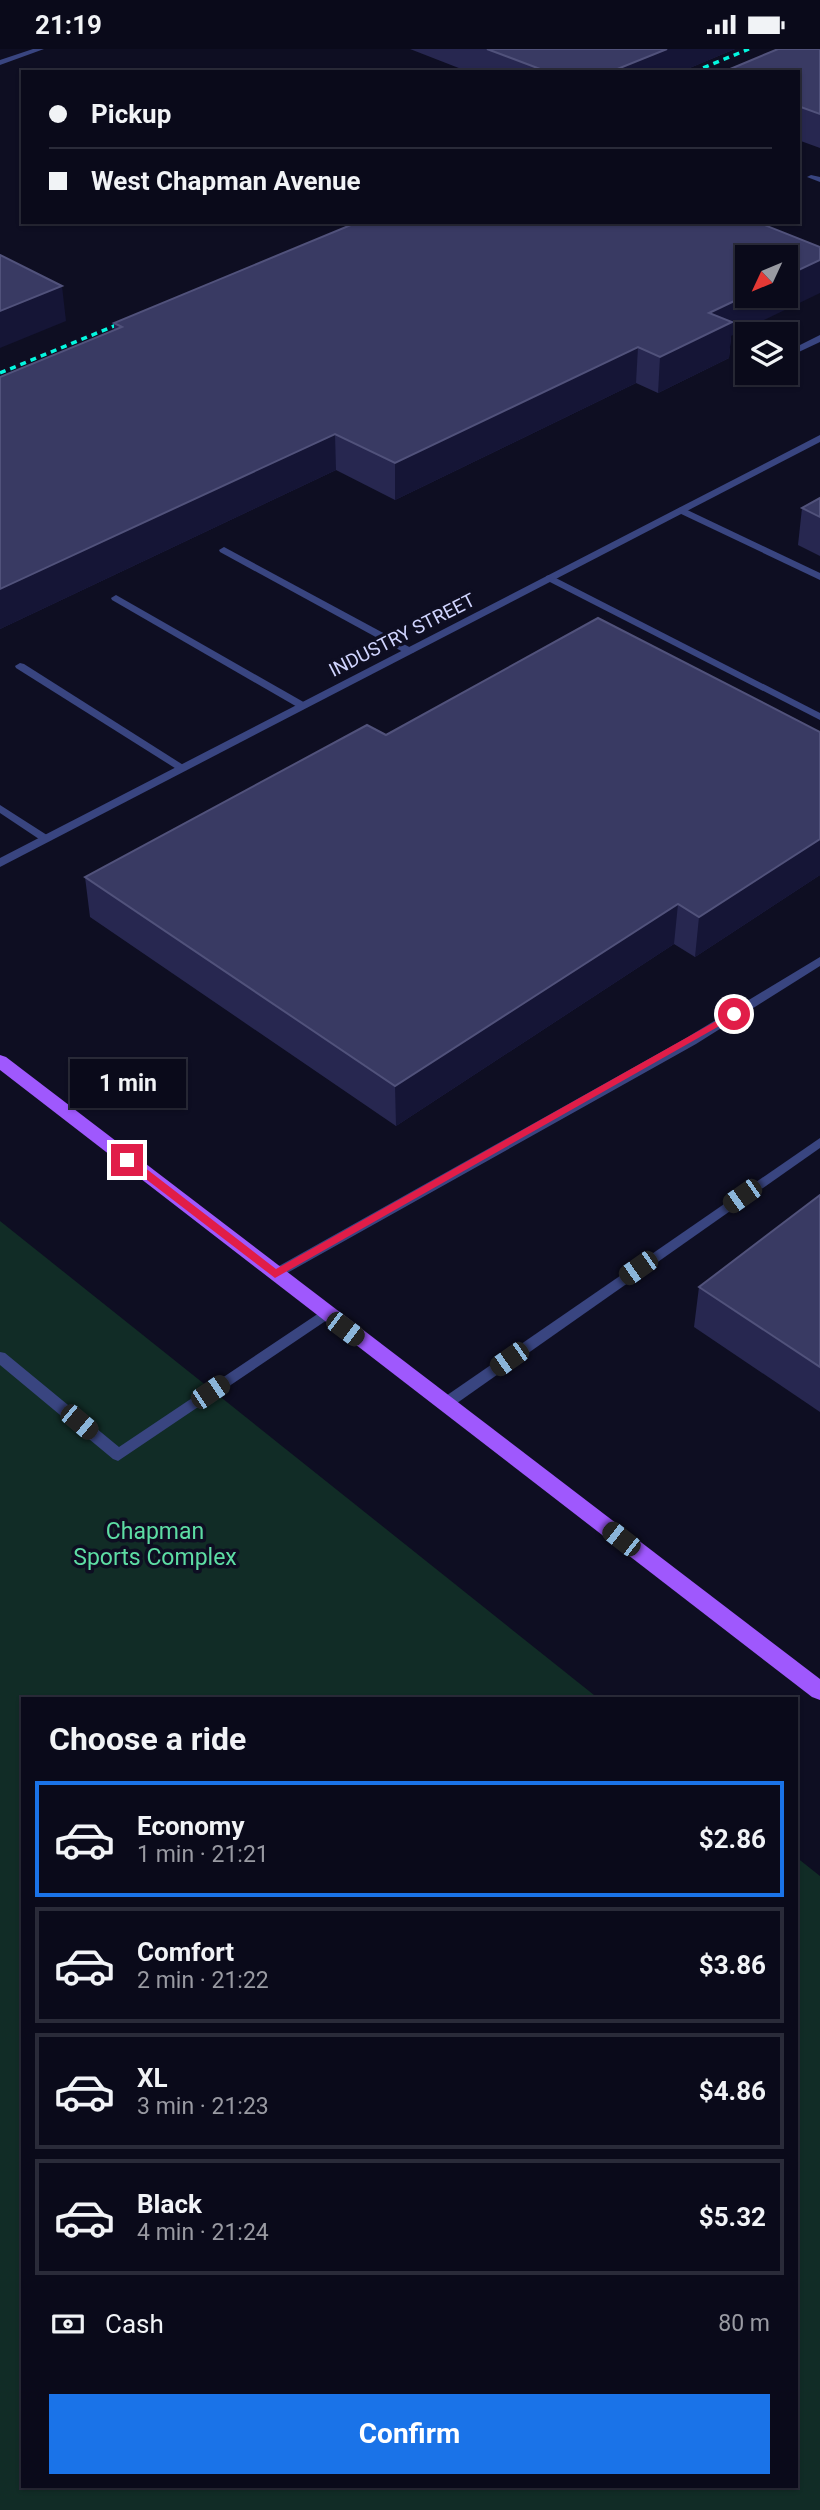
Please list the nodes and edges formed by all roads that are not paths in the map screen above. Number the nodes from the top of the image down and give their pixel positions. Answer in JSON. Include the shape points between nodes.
{"nodes":[{"id":1,"x":40,"y":49,"type":"edge"},
{"id":2,"x":0,"y":63,"type":"edge"},
{"id":3,"x":820,"y":338,"type":"edge"},
{"id":4,"x":798,"y":349,"type":"edge"},
{"id":5,"x":820,"y":438,"type":"edge"},
{"id":6,"x":681,"y":510,"type":"junction"},
{"id":7,"x":225,"y":549,"type":"dead end"},
{"id":8,"x":820,"y":577,"type":"edge"},
{"id":9,"x":550,"y":578,"type":"junction"},
{"id":10,"x":117,"y":598,"type":"dead end"},
{"id":11,"x":409,"y":651,"type":"junction"},
{"id":12,"x":20,"y":666,"type":"dead end"},
{"id":13,"x":303,"y":706,"type":"junction"},
{"id":14,"x":820,"y":717,"type":"edge"},
{"id":15,"x":182,"y":768,"type":"junction"},
{"id":16,"x":0,"y":808,"type":"edge"},
{"id":17,"x":46,"y":839,"type":"junction"},
{"id":18,"x":0,"y":863,"type":"edge"},
{"id":19,"x":820,"y":961,"type":"edge"},
{"id":20,"x":0,"y":1061,"type":"edge"},
{"id":21,"x":820,"y":1142,"type":"edge"},
{"id":22,"x":275,"y":1274,"type":"junction"},
{"id":23,"x":325,"y":1314,"type":"junction"},
{"id":24,"x":0,"y":1357,"type":"edge"},
{"id":25,"x":445,"y":1404,"type":"junction"},
{"id":26,"x":820,"y":1691,"type":"edge"}],
"edges":[{"from":1,"to":2,"type":"street"},
{"from":3,"to":4,"type":"street"},
{"from":5,"to":6,"type":"street","name":"INDUSTRY STREET"},
{"from":6,"to":8,"type":"street"},
{"from":6,"to":9,"type":"street","name":"INDUSTRY STREET"},
{"from":7,"to":11,"type":"street"},
{"from":9,"to":11,"type":"street","name":"INDUSTRY STREET"},
{"from":9,"to":14,"type":"street"},
{"from":10,"to":13,"type":"street"},
{"from":11,"to":13,"type":"street","name":"INDUSTRY STREET"},
{"from":12,"to":15,"type":"street"},
{"from":13,"to":15,"type":"street","name":"INDUSTRY STREET"},
{"from":15,"to":17,"type":"street","name":"INDUSTRY STREET"},
{"from":16,"to":17,"type":"street"},
{"from":17,"to":18,"type":"street","name":"INDUSTRY STREET"},
{"from":19,"to":22,"type":"street","via":[[691,1041]]},
{"from":20,"to":22,"type":"main road"},
{"from":21,"to":25,"type":"street"},
{"from":22,"to":23,"type":"main road"},
{"from":23,"to":24,"type":"street","via":[[118,1455]]},
{"from":23,"to":25,"type":"main road"},
{"from":25,"to":26,"type":"main road"}]}
